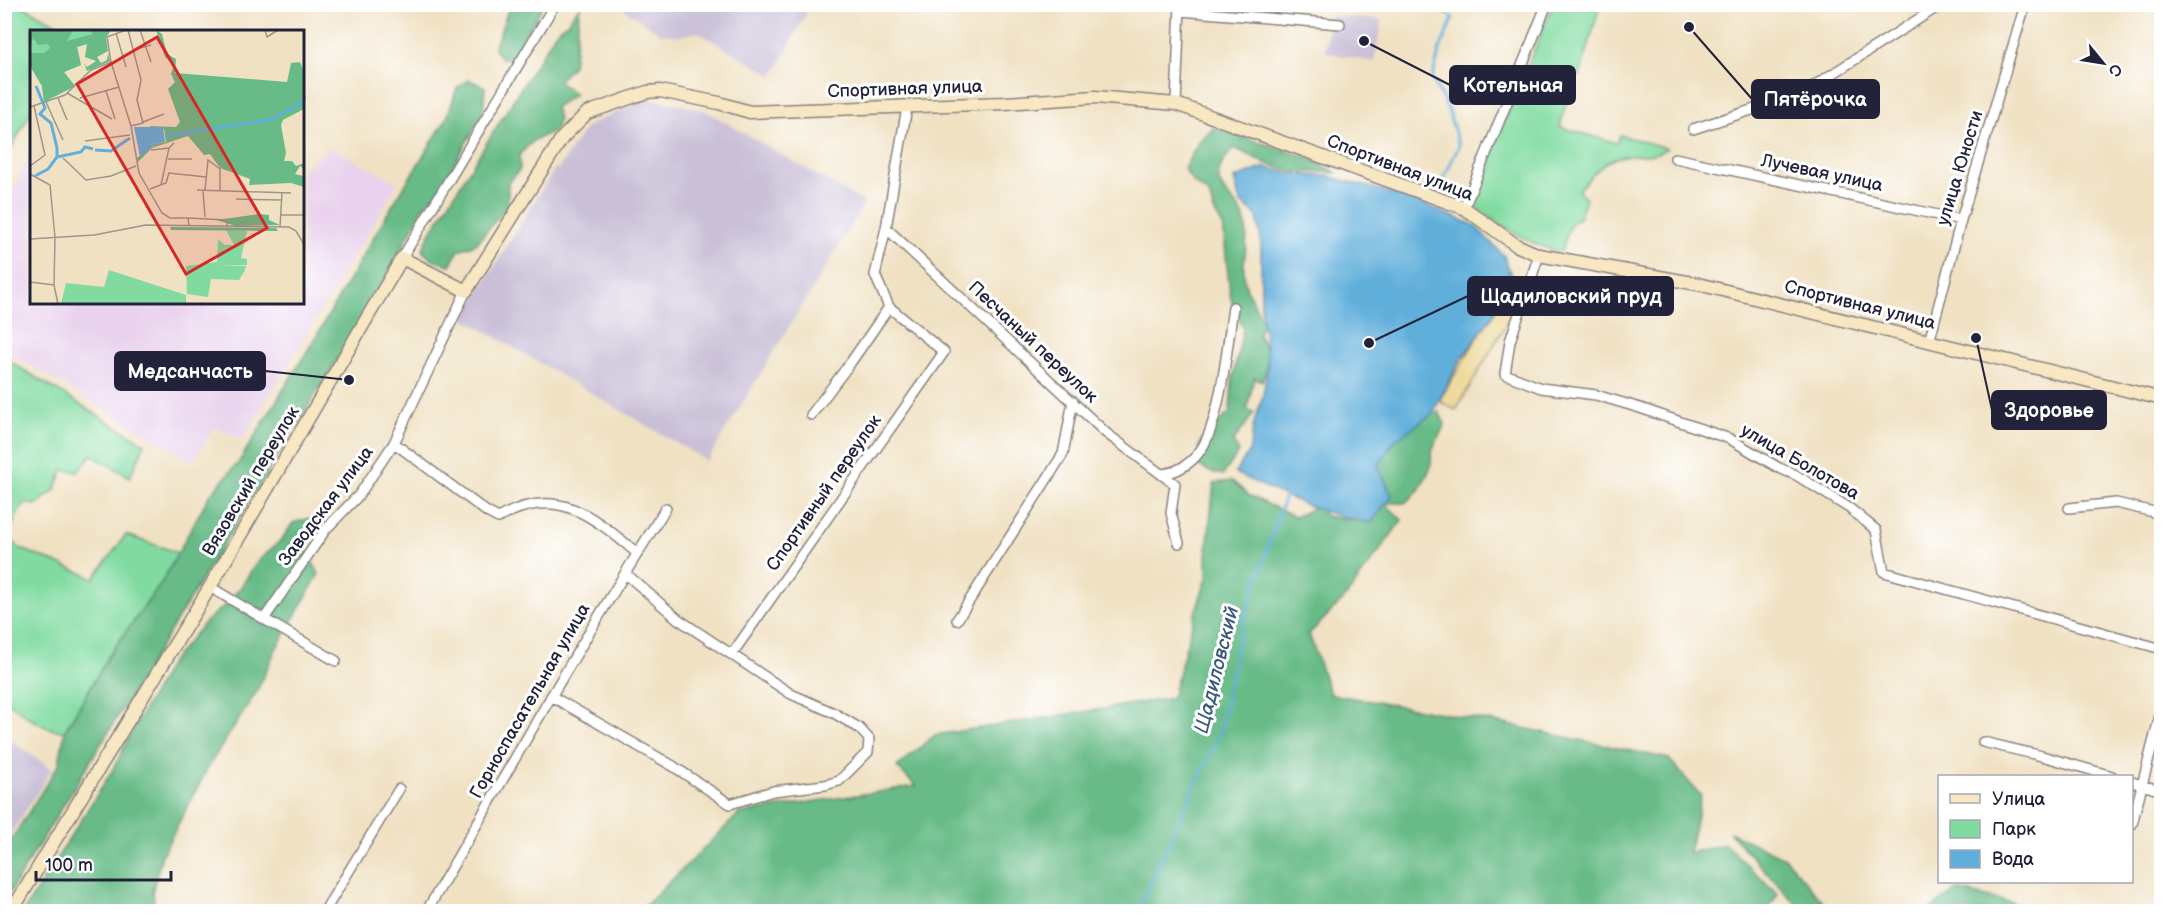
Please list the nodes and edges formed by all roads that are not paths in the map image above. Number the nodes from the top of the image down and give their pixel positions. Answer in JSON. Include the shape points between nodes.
{"nodes":[{"id":1,"x":555,"y":4,"type":"edge"},
{"id":2,"x":1547,"y":4,"type":"edge"},
{"id":3,"x":1942,"y":4,"type":"edge"},
{"id":4,"x":2022,"y":4,"type":"edge"},
{"id":5,"x":2159,"y":4,"type":"edge"},
{"id":6,"x":1180,"y":8,"type":"edge"},
{"id":7,"x":2162,"y":13,"type":"edge"},
{"id":8,"x":1340,"y":24,"type":"dead end"},
{"id":9,"x":1176,"y":104,"type":"junction"},
{"id":10,"x":907,"y":107,"type":"junction"},
{"id":11,"x":1693,"y":129,"type":"dead end"},
{"id":12,"x":1675,"y":158,"type":"dead end"},
{"id":13,"x":1464,"y":208,"type":"junction"},
{"id":14,"x":1961,"y":220,"type":"junction"},
{"id":15,"x":886,"y":228,"type":"junction"},
{"id":16,"x":1539,"y":255,"type":"junction"},
{"id":17,"x":402,"y":258,"type":"junction"},
{"id":18,"x":466,"y":291,"type":"junction"},
{"id":19,"x":889,"y":307,"type":"junction"},
{"id":20,"x":1233,"y":307,"type":"dead end"},
{"id":21,"x":1929,"y":342,"type":"junction"},
{"id":22,"x":2162,"y":399,"type":"edge"},
{"id":23,"x":1073,"y":401,"type":"junction"},
{"id":24,"x":811,"y":415,"type":"dead end"},
{"id":25,"x":394,"y":443,"type":"junction"},
{"id":26,"x":1161,"y":474,"type":"junction"},
{"id":27,"x":666,"y":508,"type":"dead end"},
{"id":28,"x":2069,"y":508,"type":"dead end"},
{"id":29,"x":2162,"y":514,"type":"edge"},
{"id":30,"x":1179,"y":543,"type":"dead end"},
{"id":31,"x":637,"y":553,"type":"junction"},
{"id":32,"x":625,"y":573,"type":"junction"},
{"id":33,"x":210,"y":587,"type":"junction"},
{"id":34,"x":264,"y":619,"type":"junction"},
{"id":35,"x":957,"y":620,"type":"dead end"},
{"id":36,"x":2162,"y":649,"type":"edge"},
{"id":37,"x":732,"y":654,"type":"junction"},
{"id":38,"x":336,"y":661,"type":"dead end"},
{"id":39,"x":551,"y":696,"type":"junction"},
{"id":40,"x":2162,"y":708,"type":"edge"},
{"id":41,"x":1983,"y":742,"type":"dead end"},
{"id":42,"x":2105,"y":775,"type":"edge"},
{"id":43,"x":2133,"y":782,"type":"edge"},
{"id":44,"x":2142,"y":785,"type":"junction"},
{"id":45,"x":399,"y":789,"type":"dead end"},
{"id":46,"x":2162,"y":791,"type":"edge"},
{"id":47,"x":2133,"y":820,"type":"edge"},
{"id":48,"x":11,"y":912,"type":"edge"},
{"id":49,"x":324,"y":912,"type":"edge"},
{"id":50,"x":426,"y":912,"type":"edge"}],
"edges":[{"from":1,"to":17,"type":"street","name":"Вязовский переулок"},
{"from":2,"to":13,"type":"street"},
{"from":3,"to":11,"type":"street","via":[[1801,94]]},
{"from":4,"to":14,"type":"street","name":"улица Юности"},
{"from":5,"to":7,"type":"street"},
{"from":6,"to":8,"type":"street"},
{"from":6,"to":9,"type":"street"},
{"from":9,"to":10,"type":"street","name":"Спортивная улица","via":[[1095,97]]},
{"from":9,"to":13,"type":"street","name":"Спортивная улица"},
{"from":10,"to":15,"type":"street"},
{"from":10,"to":18,"type":"street","name":"Спортивная улица","via":[[750,112],[660,91],[587,113],[562,138]]},
{"from":12,"to":14,"type":"street","name":"Лучевая улица"},
{"from":13,"to":16,"type":"street","name":"Спортивная улица","via":[[1516,245]]},
{"from":14,"to":21,"type":"street","name":"улица Юности"},
{"from":15,"to":19,"type":"street","via":[[875,274]]},
{"from":15,"to":23,"type":"street","name":"Песчаный переулок"},
{"from":16,"to":21,"type":"street","name":"Спортивная улица","via":[[1698,284]]},
{"from":16,"to":36,"type":"street","name":"улица Болотова","via":[[1510,341],[1505,374],[1541,388],[1607,398],[1730,439],[1849,508],[1876,530],[1884,572]]},
{"from":17,"to":18,"type":"street"},
{"from":17,"to":33,"type":"street","name":"Вязовский переулок"},
{"from":18,"to":25,"type":"street","name":"Заводская улица"},
{"from":19,"to":24,"type":"street"},
{"from":19,"to":37,"type":"street","name":"Спортивный переулок","via":[[944,352]]},
{"from":20,"to":26,"type":"street","via":[[1211,429],[1200,452],[1179,470]]},
{"from":21,"to":22,"type":"street","name":"Спортивная улица"},
{"from":23,"to":26,"type":"street","name":"Песчаный переулок","via":[[1106,434]]},
{"from":23,"to":35,"type":"street","via":[[1063,454]]},
{"from":25,"to":31,"type":"street","name":"Заводская улица","via":[[498,518],[515,508],[536,503],[559,505],[583,512]]},
{"from":25,"to":34,"type":"street","name":"Заводская улица","via":[[359,495],[326,529]]},
{"from":26,"to":30,"type":"street","via":[[1175,484],[1171,513]]},
{"from":27,"to":31,"type":"street","name":"Горноспасательная улица"},
{"from":28,"to":29,"type":"street","via":[[2116,503]]},
{"from":31,"to":32,"type":"street","name":"Горноспасательная улица"},
{"from":32,"to":37,"type":"street","via":[[678,620]]},
{"from":32,"to":39,"type":"street","name":"Горноспасательная улица"},
{"from":33,"to":34,"type":"street"},
{"from":33,"to":48,"type":"street","name":"Вязовский переулок"},
{"from":34,"to":38,"type":"street"},
{"from":37,"to":39,"type":"street","via":[[791,694],[859,728],[869,739],[868,752],[839,781],[773,791],[730,804],[673,766]]},
{"from":39,"to":50,"type":"street","name":"Горноспасательная улица"},
{"from":40,"to":44,"type":"street"},
{"from":41,"to":42,"type":"street"},
{"from":43,"to":44,"type":"street"},
{"from":44,"to":46,"type":"street"},
{"from":44,"to":47,"type":"street"},
{"from":45,"to":49,"type":"street"}]}
